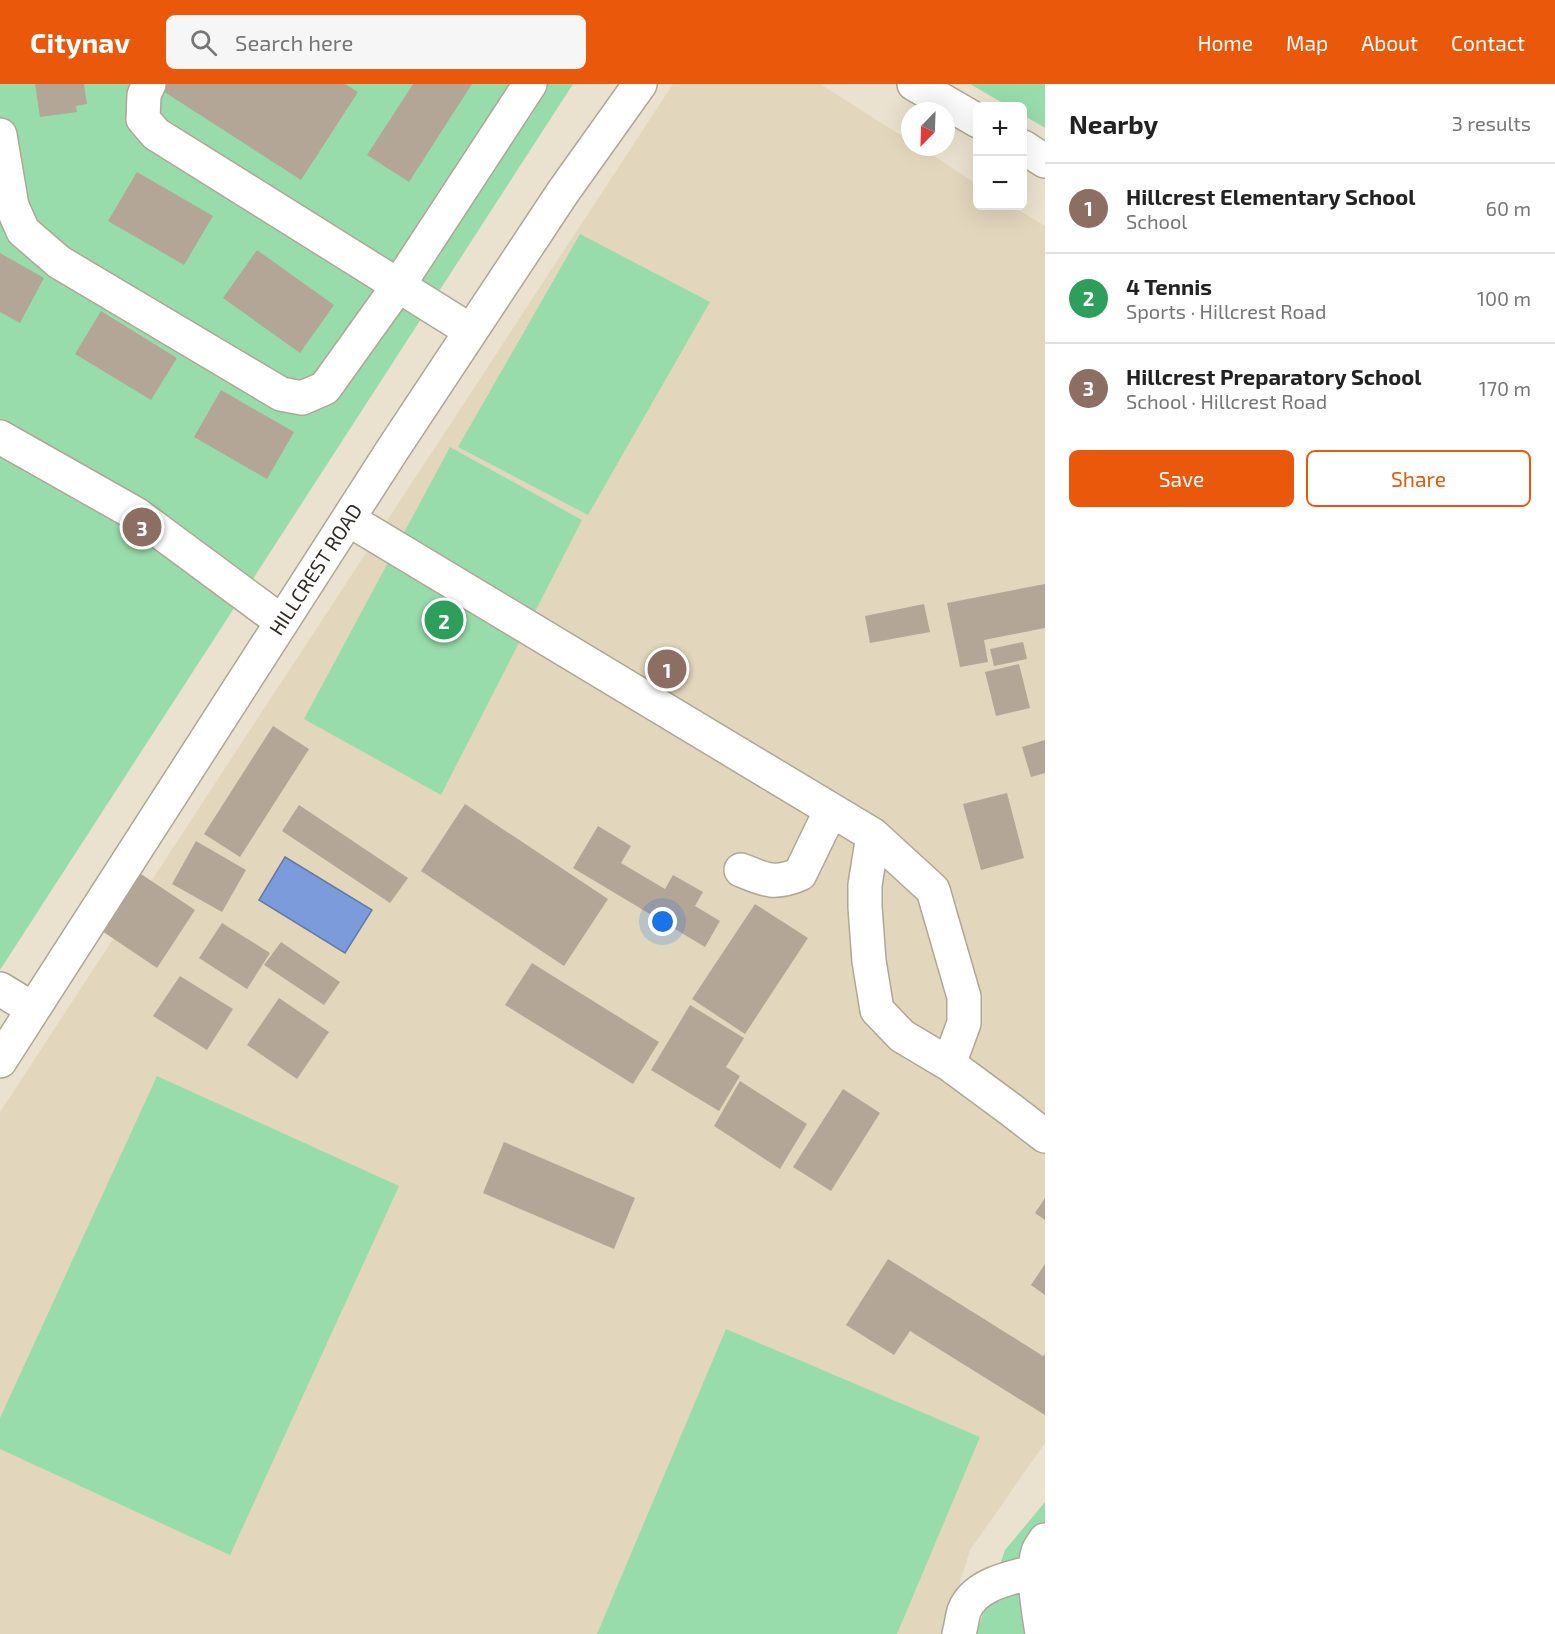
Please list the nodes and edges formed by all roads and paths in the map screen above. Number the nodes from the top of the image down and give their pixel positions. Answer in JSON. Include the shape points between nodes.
{"nodes":[{"id":1,"x":149,"y":84,"type":"edge"},
{"id":2,"x":530,"y":84,"type":"edge"},
{"id":3,"x":640,"y":84,"type":"edge"},
{"id":4,"x":914,"y":84,"type":"edge"},
{"id":5,"x":973,"y":118,"type":"edge"},
{"id":6,"x":0,"y":135,"type":"edge"},
{"id":7,"x":1027,"y":149,"type":"edge"},
{"id":8,"x":1045,"y":160,"type":"edge"},
{"id":9,"x":398,"y":286,"type":"junction"},
{"id":10,"x":471,"y":332,"type":"junction"},
{"id":11,"x":0,"y":437,"type":"edge"},
{"id":12,"x":348,"y":519,"type":"junction"},
{"id":13,"x":282,"y":622,"type":"junction"},
{"id":14,"x":831,"y":810,"type":"junction"},
{"id":15,"x":873,"y":835,"type":"junction"},
{"id":16,"x":741,"y":870,"type":"dead end"},
{"id":17,"x":0,"y":988,"type":"edge"},
{"id":18,"x":33,"y":1009,"type":"junction"},
{"id":19,"x":0,"y":1061,"type":"edge"},
{"id":20,"x":949,"y":1064,"type":"junction"},
{"id":21,"x":1045,"y":1136,"type":"edge"},
{"id":22,"x":1045,"y":1540,"type":"edge"},
{"id":23,"x":1036,"y":1571,"type":"junction"},
{"id":24,"x":959,"y":1634,"type":"edge"},
{"id":25,"x":1042,"y":1634,"type":"edge"}],
"edges":[{"from":1,"to":9,"type":"street","via":[[143,119],[156,134]]},
{"from":2,"to":9,"type":"street"},
{"from":3,"to":10,"type":"street","name":"HILLCREST ROAD"},
{"from":4,"to":5,"type":"street"},
{"from":6,"to":9,"type":"street","via":[[12,206],[23,231],[59,262],[281,394],[302,398],[325,388]]},
{"from":7,"to":8,"type":"street"},
{"from":9,"to":10,"type":"street"},
{"from":10,"to":12,"type":"street","name":"HILLCREST ROAD"},
{"from":11,"to":13,"type":"street","via":[[136,514]]},
{"from":12,"to":13,"type":"street","name":"HILLCREST ROAD"},
{"from":12,"to":14,"type":"street","via":[[602,680]]},
{"from":13,"to":18,"type":"street","name":"HILLCREST ROAD"},
{"from":14,"to":15,"type":"street"},
{"from":14,"to":16,"type":"street","via":[[800,874],[784,881],[765,880]]},
{"from":15,"to":20,"type":"street","via":[[933,890],[964,997],[964,1023]]},
{"from":15,"to":20,"type":"street","via":[[865,907],[868,961],[877,1010],[902,1036]]},
{"from":17,"to":18,"type":"street"},
{"from":18,"to":19,"type":"street","name":"HILLCREST ROAD"},
{"from":20,"to":21,"type":"street"},
{"from":22,"to":23,"type":"street","via":[[1038,1553]]},
{"from":23,"to":24,"type":"street","via":[[992,1584],[976,1594],[964,1609]]},
{"from":23,"to":25,"type":"street"}]}
